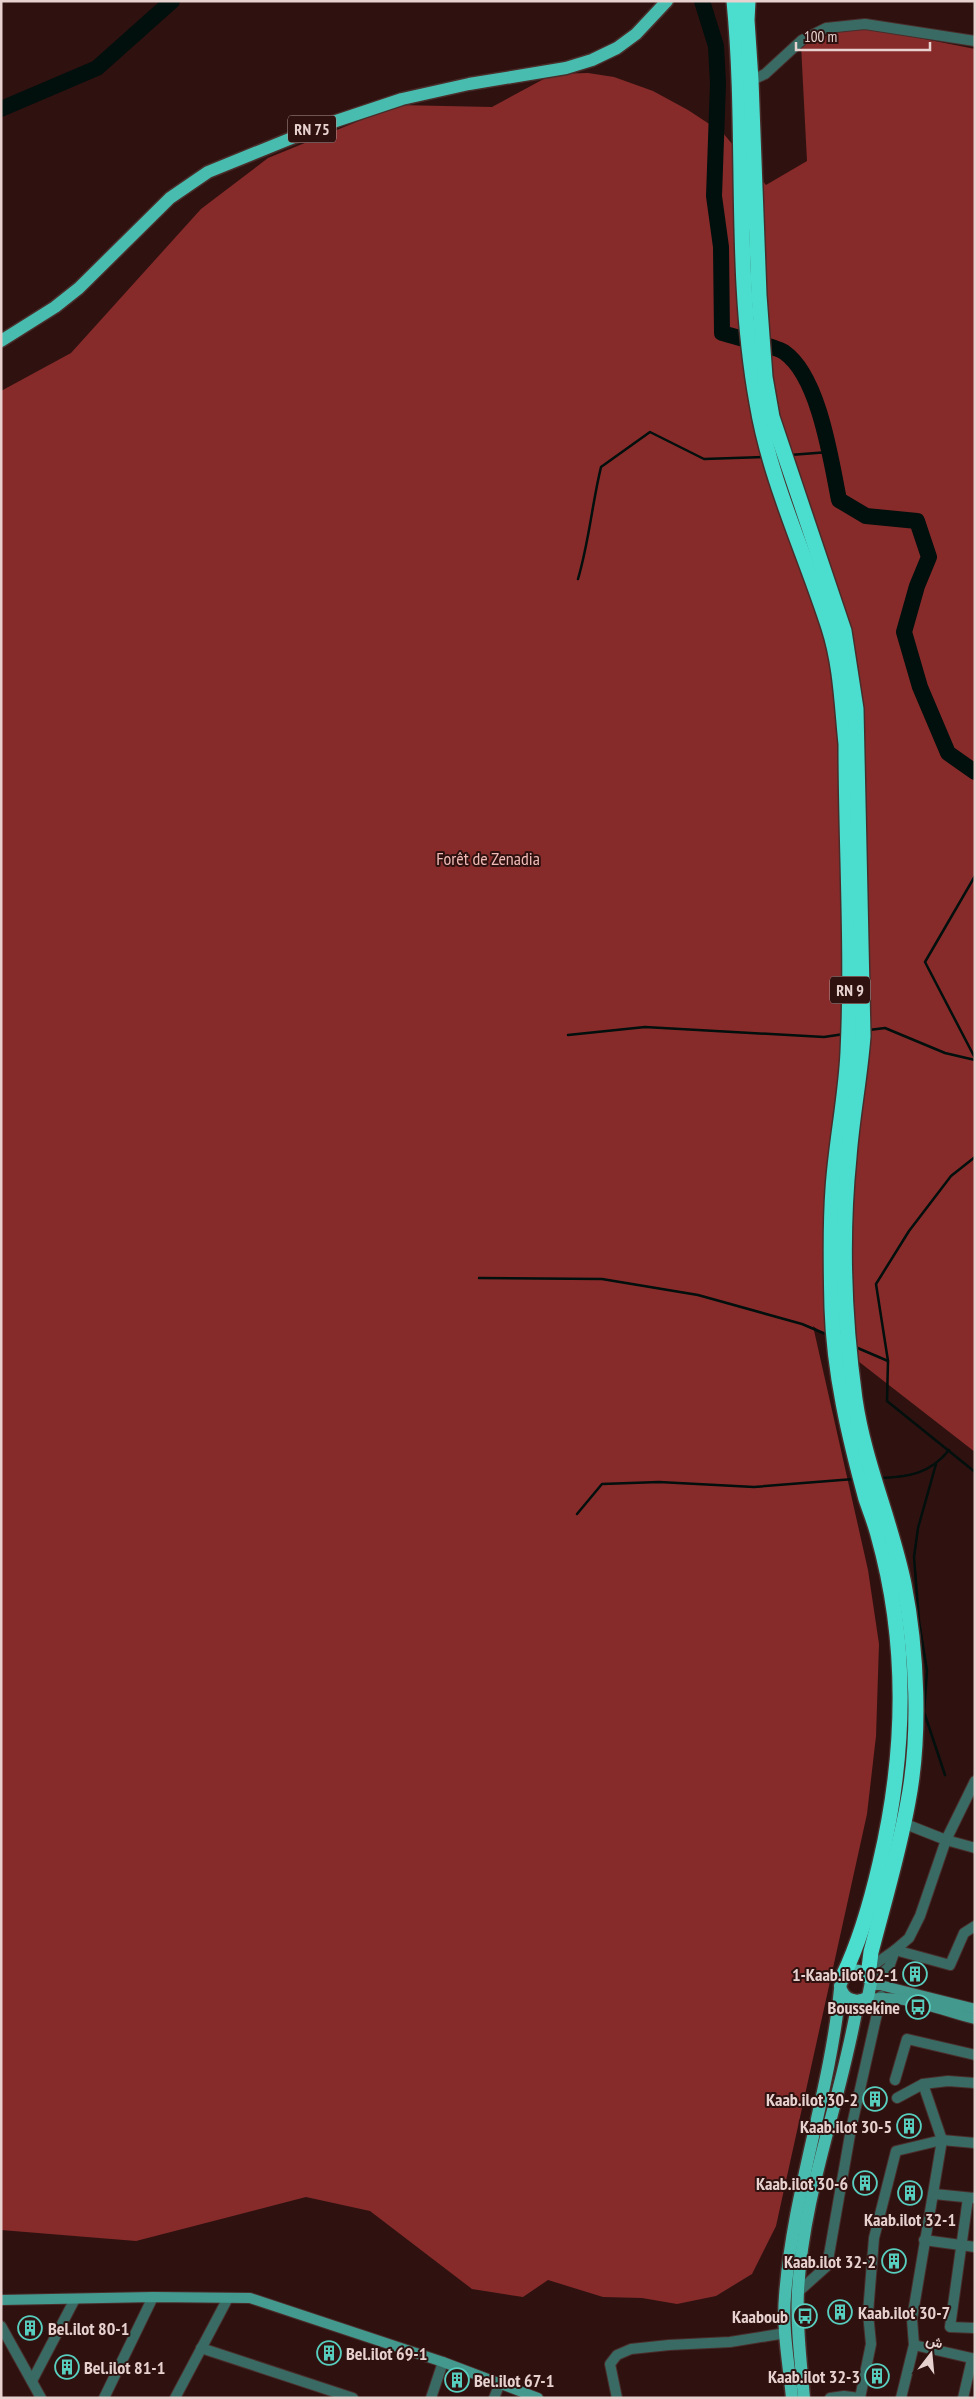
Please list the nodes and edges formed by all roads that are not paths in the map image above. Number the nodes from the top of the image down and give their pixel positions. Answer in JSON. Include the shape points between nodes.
{"nodes":[{"id":1,"x":734,"y":1,"type":"edge"},
{"id":2,"x":748,"y":1,"type":"edge"},
{"id":3,"x":666,"y":2,"type":"edge"},
{"id":4,"x":975,"y":41,"type":"edge"},
{"id":5,"x":745,"y":83,"type":"junction"},
{"id":6,"x":1,"y":341,"type":"edge"},
{"id":7,"x":975,"y":1781,"type":"edge"},
{"id":8,"x":903,"y":1823,"type":"junction"},
{"id":9,"x":946,"y":1840,"type":"junction"},
{"id":10,"x":975,"y":1848,"type":"edge"},
{"id":11,"x":975,"y":1926,"type":"edge"},
{"id":12,"x":895,"y":1950,"type":"junction"},
{"id":13,"x":869,"y":1976,"type":"junction"},
{"id":14,"x":842,"y":1981,"type":"junction"},
{"id":15,"x":880,"y":1996,"type":"junction"},
{"id":16,"x":861,"y":2000,"type":"junction"},
{"id":17,"x":975,"y":2009,"type":"edge"},
{"id":18,"x":975,"y":2019,"type":"edge"},
{"id":19,"x":975,"y":2055,"type":"edge"},
{"id":20,"x":895,"y":2080,"type":"dead end"},
{"id":21,"x":975,"y":2083,"type":"edge"},
{"id":22,"x":923,"y":2084,"type":"junction"},
{"id":23,"x":897,"y":2098,"type":"dead end"},
{"id":24,"x":942,"y":2140,"type":"junction"},
{"id":25,"x":975,"y":2143,"type":"edge"},
{"id":26,"x":934,"y":2194,"type":"junction"},
{"id":27,"x":971,"y":2198,"type":"edge"},
{"id":28,"x":924,"y":2240,"type":"junction"},
{"id":29,"x":961,"y":2246,"type":"junction"},
{"id":30,"x":975,"y":2248,"type":"edge"},
{"id":31,"x":798,"y":2292,"type":"junction"},
{"id":32,"x":153,"y":2297,"type":"junction"},
{"id":33,"x":228,"y":2298,"type":"junction"},
{"id":34,"x":76,"y":2299,"type":"junction"},
{"id":35,"x":1,"y":2300,"type":"edge"},
{"id":36,"x":1,"y":2326,"type":"edge"},
{"id":37,"x":975,"y":2328,"type":"edge"},
{"id":38,"x":786,"y":2332,"type":"junction"},
{"id":39,"x":914,"y":2345,"type":"junction"},
{"id":40,"x":201,"y":2348,"type":"junction"},
{"id":41,"x":973,"y":2359,"type":"edge"},
{"id":42,"x":444,"y":2362,"type":"junction"},
{"id":43,"x":32,"y":2380,"type":"junction"},
{"id":44,"x":500,"y":2383,"type":"junction"},
{"id":45,"x":41,"y":2398,"type":"edge"},
{"id":46,"x":104,"y":2398,"type":"edge"},
{"id":47,"x":175,"y":2398,"type":"edge"},
{"id":48,"x":353,"y":2398,"type":"edge"},
{"id":49,"x":431,"y":2398,"type":"edge"},
{"id":50,"x":494,"y":2398,"type":"edge"},
{"id":51,"x":538,"y":2398,"type":"edge"},
{"id":52,"x":618,"y":2398,"type":"edge"},
{"id":53,"x":792,"y":2398,"type":"edge"},
{"id":54,"x":804,"y":2398,"type":"edge"},
{"id":55,"x":830,"y":2398,"type":"edge"},
{"id":56,"x":859,"y":2398,"type":"edge"},
{"id":57,"x":901,"y":2398,"type":"edge"},
{"id":58,"x":963,"y":2398,"type":"edge"}],
"edges":[{"from":1,"to":5,"type":"highway","number":"RN 9"},
{"from":2,"to":5,"type":"highway","number":"RN 9"},
{"from":3,"to":6,"type":"main road","number":"RN 75","via":[[636,34],[592,60],[566,68],[460,85],[402,99],[324,125],[216,168],[170,198],[79,288]]},
{"from":4,"to":5,"type":"street","via":[[865,24],[833,26],[802,40],[778,64]]},
{"from":5,"to":8,"type":"highway","number":"RN 9","via":[[765,377],[772,417],[844,631],[856,708],[863,1036],[849,1156],[847,1297],[855,1399],[862,1435],[897,1553],[909,1617],[915,1695],[914,1737]]},
{"from":5,"to":14,"type":"highway","number":"RN 9","via":[[744,290],[750,365],[757,406],[776,476],[830,629],[846,744],[850,1008],[831,1222],[832,1308],[836,1357],[849,1433],[878,1534],[896,1616],[902,1694],[898,1768],[891,1816],[862,1928]]},
{"from":7,"to":9,"type":"street"},
{"from":8,"to":9,"type":"street"},
{"from":8,"to":13,"type":"highway","number":"RN 9","via":[[871,1952]]},
{"from":9,"to":10,"type":"street"},
{"from":9,"to":12,"type":"street","via":[[920,1916],[909,1938]]},
{"from":11,"to":12,"type":"street","via":[[964,1933],[950,1964]]},
{"from":12,"to":13,"type":"street"},
{"from":12,"to":13,"type":"street","via":[[889,1967]]},
{"from":13,"to":14,"type":"main road","via":[[851,1971]]},
{"from":13,"to":16,"type":"main road","via":[[870,1992]]},
{"from":13,"to":17,"type":"street","via":[[880,1985]]},
{"from":14,"to":16,"type":"main road","via":[[844,1996]]},
{"from":14,"to":38,"type":"main road","number":"RN 9","via":[[830,2063],[793,2227],[784,2297]]},
{"from":15,"to":16,"type":"street"},
{"from":15,"to":18,"type":"street"},
{"from":15,"to":31,"type":"street","via":[[851,2130],[827,2266]]},
{"from":16,"to":31,"type":"main road","via":[[815,2181]]},
{"from":19,"to":20,"type":"street","via":[[907,2039]]},
{"from":21,"to":22,"type":"street","via":[[948,2081]]},
{"from":22,"to":23,"type":"street"},
{"from":22,"to":24,"type":"street"},
{"from":24,"to":25,"type":"street"},
{"from":24,"to":26,"type":"street"},
{"from":24,"to":56,"type":"street","via":[[896,2151],[874,2238],[868,2313],[871,2344]]},
{"from":26,"to":27,"type":"street"},
{"from":26,"to":28,"type":"street"},
{"from":27,"to":29,"type":"street"},
{"from":28,"to":29,"type":"street"},
{"from":28,"to":39,"type":"street","via":[[912,2319]]},
{"from":29,"to":30,"type":"street"},
{"from":29,"to":37,"type":"street","via":[[950,2327]]},
{"from":31,"to":54,"type":"main road"},
{"from":32,"to":33,"type":"street"},
{"from":32,"to":34,"type":"street"},
{"from":32,"to":46,"type":"street"},
{"from":33,"to":40,"type":"street"},
{"from":33,"to":42,"type":"street","via":[[250,2298]]},
{"from":34,"to":35,"type":"street"},
{"from":34,"to":43,"type":"street"},
{"from":36,"to":43,"type":"street"},
{"from":38,"to":52,"type":"street","via":[[730,2342],[631,2349],[617,2355],[610,2364]]},
{"from":38,"to":53,"type":"main road","number":"RN 9"},
{"from":39,"to":41,"type":"street"},
{"from":39,"to":57,"type":"street"},
{"from":40,"to":47,"type":"street"},
{"from":40,"to":48,"type":"street"},
{"from":41,"to":58,"type":"street"},
{"from":42,"to":44,"type":"street"},
{"from":42,"to":49,"type":"street"},
{"from":43,"to":45,"type":"street"},
{"from":44,"to":50,"type":"street"},
{"from":44,"to":51,"type":"street"},
{"from":55,"to":56,"type":"street"}]}
